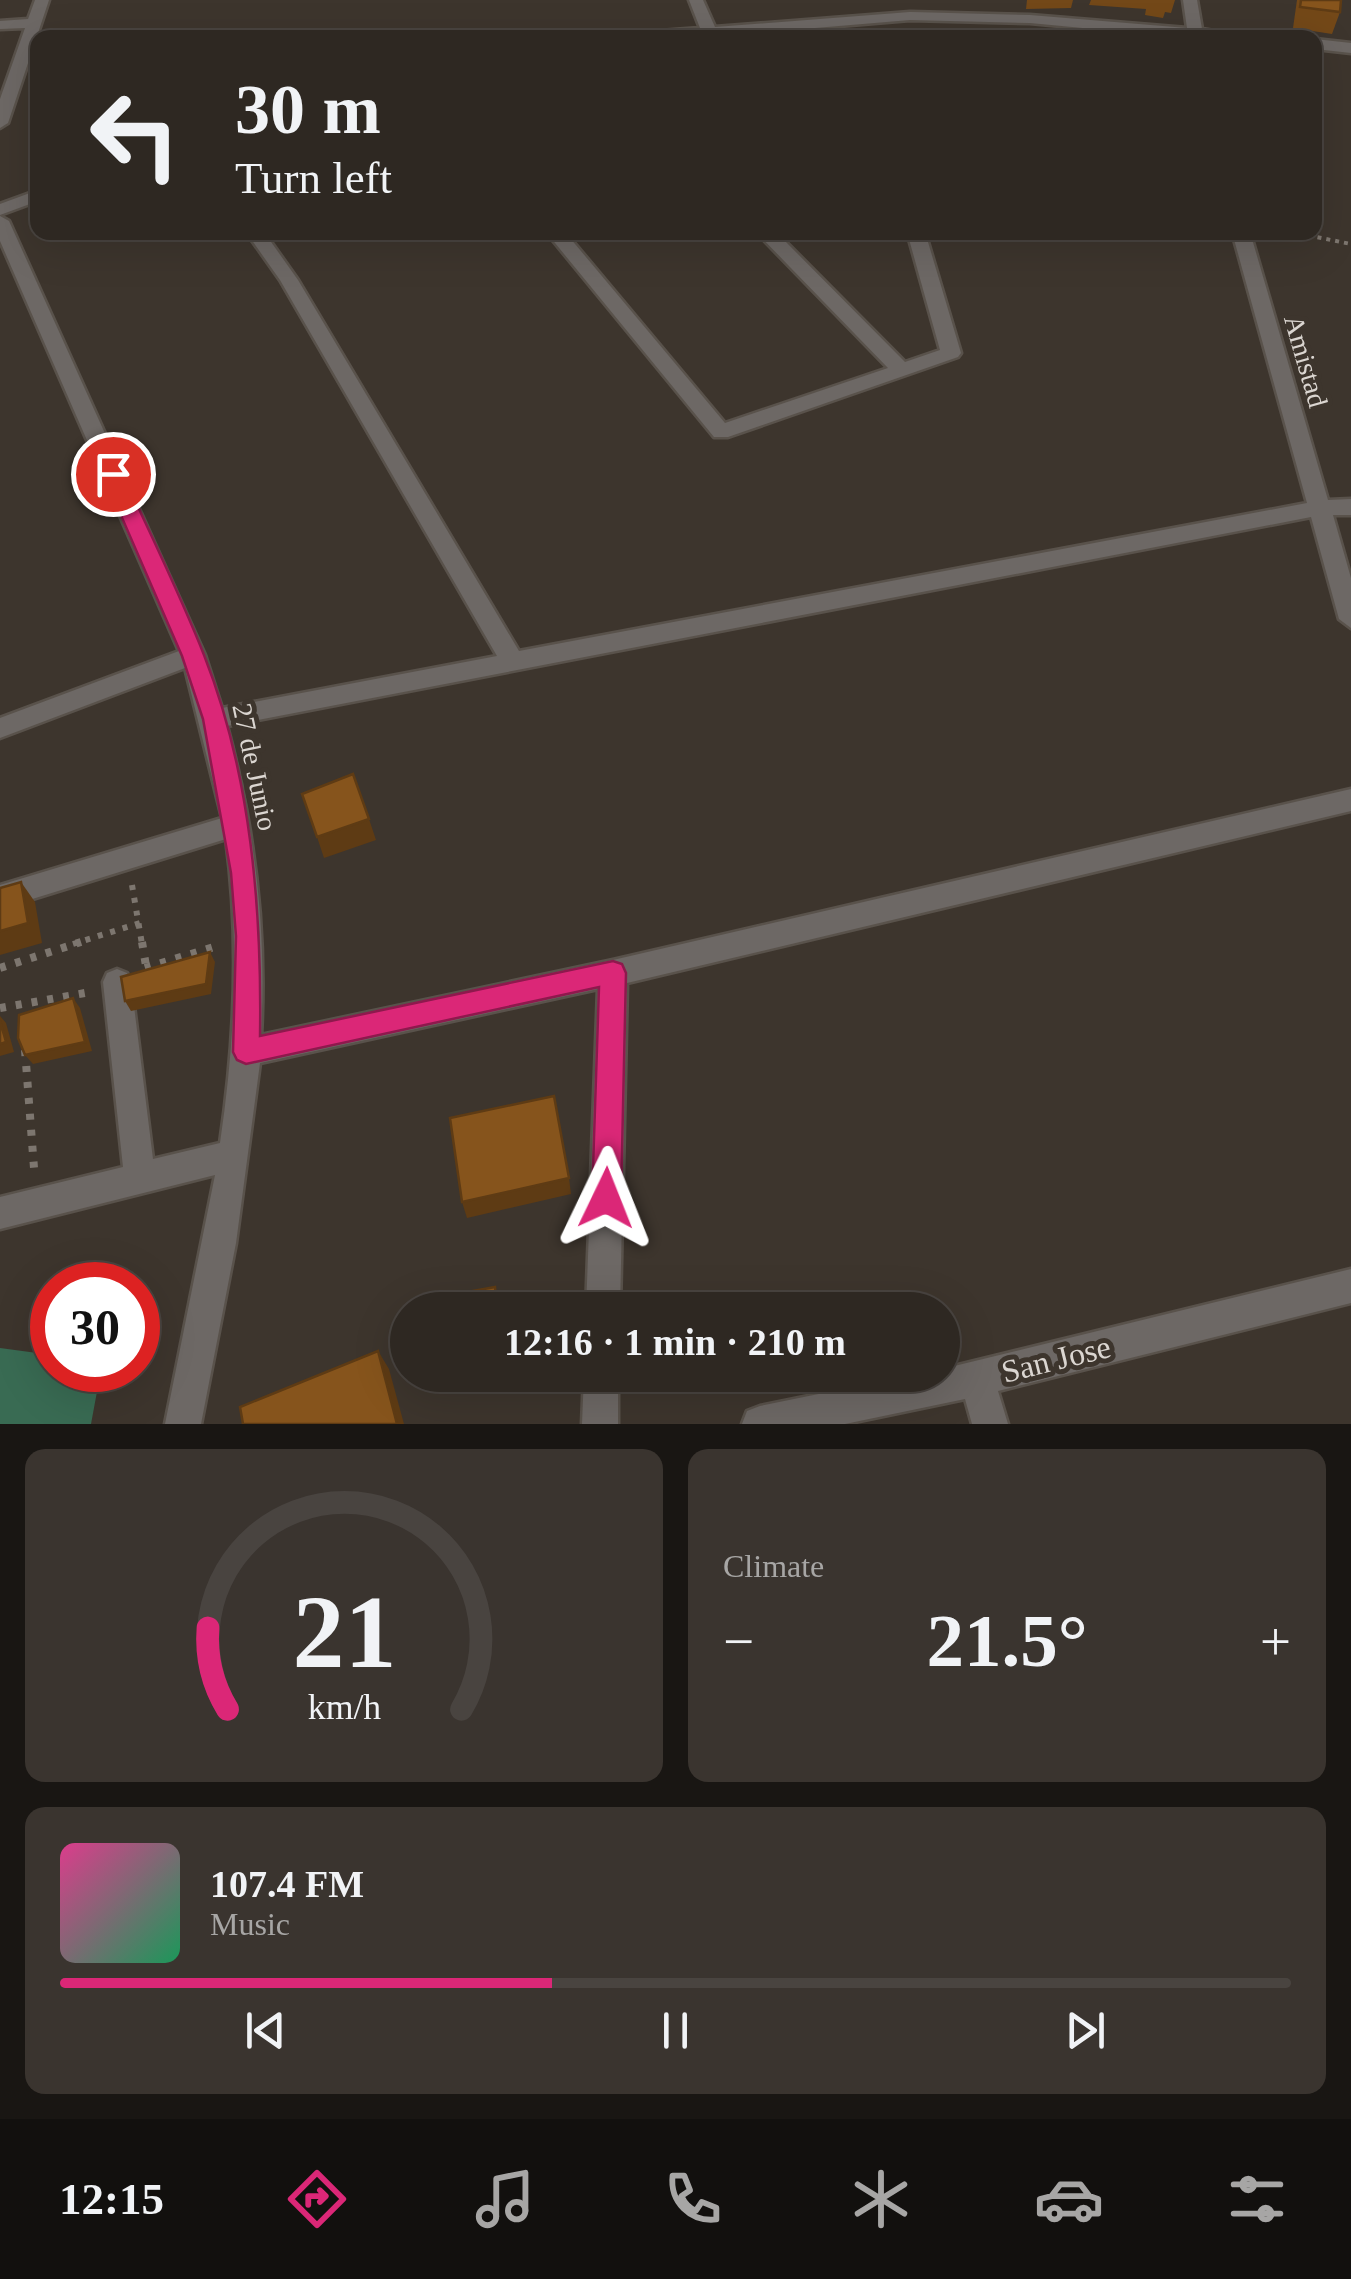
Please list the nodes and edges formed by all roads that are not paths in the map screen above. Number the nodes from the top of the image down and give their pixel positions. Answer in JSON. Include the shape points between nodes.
{"nodes":[{"id":1,"x":42,"y":0,"type":"edge"},
{"id":2,"x":696,"y":0,"type":"edge"},
{"id":3,"x":922,"y":0,"type":"edge"},
{"id":4,"x":1190,"y":0,"type":"edge"},
{"id":5,"x":910,"y":16,"type":"junction"},
{"id":6,"x":34,"y":23,"type":"junction"},
{"id":7,"x":0,"y":25,"type":"edge"},
{"id":8,"x":708,"y":29,"type":"junction"},
{"id":9,"x":32,"y":30,"type":"edge"},
{"id":10,"x":700,"y":30,"type":"edge"},
{"id":11,"x":1143,"y":30,"type":"edge"},
{"id":12,"x":1194,"y":30,"type":"edge"},
{"id":13,"x":30,"y":35,"type":"edge"},
{"id":14,"x":1322,"y":45,"type":"edge"},
{"id":15,"x":1351,"y":48,"type":"edge"},
{"id":16,"x":0,"y":122,"type":"edge"},
{"id":17,"x":30,"y":198,"type":"edge"},
{"id":18,"x":0,"y":210,"type":"edge"},
{"id":19,"x":0,"y":221,"type":"edge"},
{"id":20,"x":262,"y":240,"type":"edge"},
{"id":21,"x":562,"y":240,"type":"edge"},
{"id":22,"x":773,"y":240,"type":"edge"},
{"id":23,"x":918,"y":240,"type":"edge"},
{"id":24,"x":1243,"y":240,"type":"edge"},
{"id":25,"x":901,"y":370,"type":"junction"},
{"id":26,"x":1351,"y":507,"type":"edge"},
{"id":27,"x":1318,"y":508,"type":"junction"},
{"id":28,"x":1351,"y":619,"type":"edge"},
{"id":29,"x":193,"y":656,"type":"junction"},
{"id":30,"x":514,"y":662,"type":"junction"},
{"id":31,"x":214,"y":719,"type":"junction"},
{"id":32,"x":0,"y":728,"type":"edge"},
{"id":33,"x":1351,"y":800,"type":"edge"},
{"id":34,"x":236,"y":825,"type":"junction"},
{"id":35,"x":0,"y":897,"type":"edge"},
{"id":36,"x":613,"y":973,"type":"junction"},
{"id":37,"x":116,"y":982,"type":"dead end"},
{"id":38,"x":246,"y":1052,"type":"junction"},
{"id":39,"x":234,"y":1155,"type":"junction"},
{"id":40,"x":140,"y":1179,"type":"junction"},
{"id":41,"x":0,"y":1214,"type":"edge"},
{"id":42,"x":1351,"y":1286,"type":"edge"},
{"id":43,"x":604,"y":1292,"type":"edge"},
{"id":44,"x":976,"y":1379,"type":"junction"},
{"id":45,"x":601,"y":1392,"type":"edge"},
{"id":46,"x":183,"y":1424,"type":"edge"},
{"id":47,"x":600,"y":1424,"type":"edge"},
{"id":48,"x":760,"y":1424,"type":"edge"},
{"id":49,"x":990,"y":1424,"type":"edge"}],
"edges":[{"from":1,"to":6,"type":"street"},
{"from":2,"to":8,"type":"street"},
{"from":3,"to":5,"type":"street"},
{"from":4,"to":12,"type":"street"},
{"from":5,"to":8,"type":"street","via":[[810,16]]},
{"from":5,"to":11,"type":"street"},
{"from":6,"to":7,"type":"street"},
{"from":6,"to":9,"type":"street"},
{"from":8,"to":10,"type":"street"},
{"from":13,"to":16,"type":"street"},
{"from":14,"to":15,"type":"street"},
{"from":17,"to":18,"type":"street"},
{"from":19,"to":29,"type":"street","name":"27 de Junio"},
{"from":20,"to":30,"type":"street"},
{"from":21,"to":25,"type":"street","via":[[721,432]]},
{"from":22,"to":25,"type":"street"},
{"from":23,"to":25,"type":"street","via":[[951,353]]},
{"from":24,"to":27,"type":"street","name":"Amistad"},
{"from":26,"to":27,"type":"street"},
{"from":27,"to":28,"type":"street","name":"Amistad"},
{"from":27,"to":30,"type":"street"},
{"from":29,"to":31,"type":"street","name":"27 de Junio"},
{"from":29,"to":32,"type":"street"},
{"from":30,"to":31,"type":"street"},
{"from":31,"to":34,"type":"street","name":"27 de Junio"},
{"from":33,"to":36,"type":"street"},
{"from":34,"to":35,"type":"street"},
{"from":34,"to":38,"type":"street","name":"27 de Junio","via":[[249,936]]},
{"from":36,"to":38,"type":"street"},
{"from":36,"to":43,"type":"street"},
{"from":37,"to":40,"type":"street"},
{"from":38,"to":39,"type":"street","name":"27 de Junio"},
{"from":39,"to":40,"type":"street"},
{"from":39,"to":46,"type":"street","name":"27 de Junio"},
{"from":40,"to":41,"type":"street"},
{"from":42,"to":44,"type":"street","name":"San Jose"},
{"from":44,"to":48,"type":"street","name":"San Jose"},
{"from":44,"to":49,"type":"street"},
{"from":45,"to":47,"type":"street"}]}
